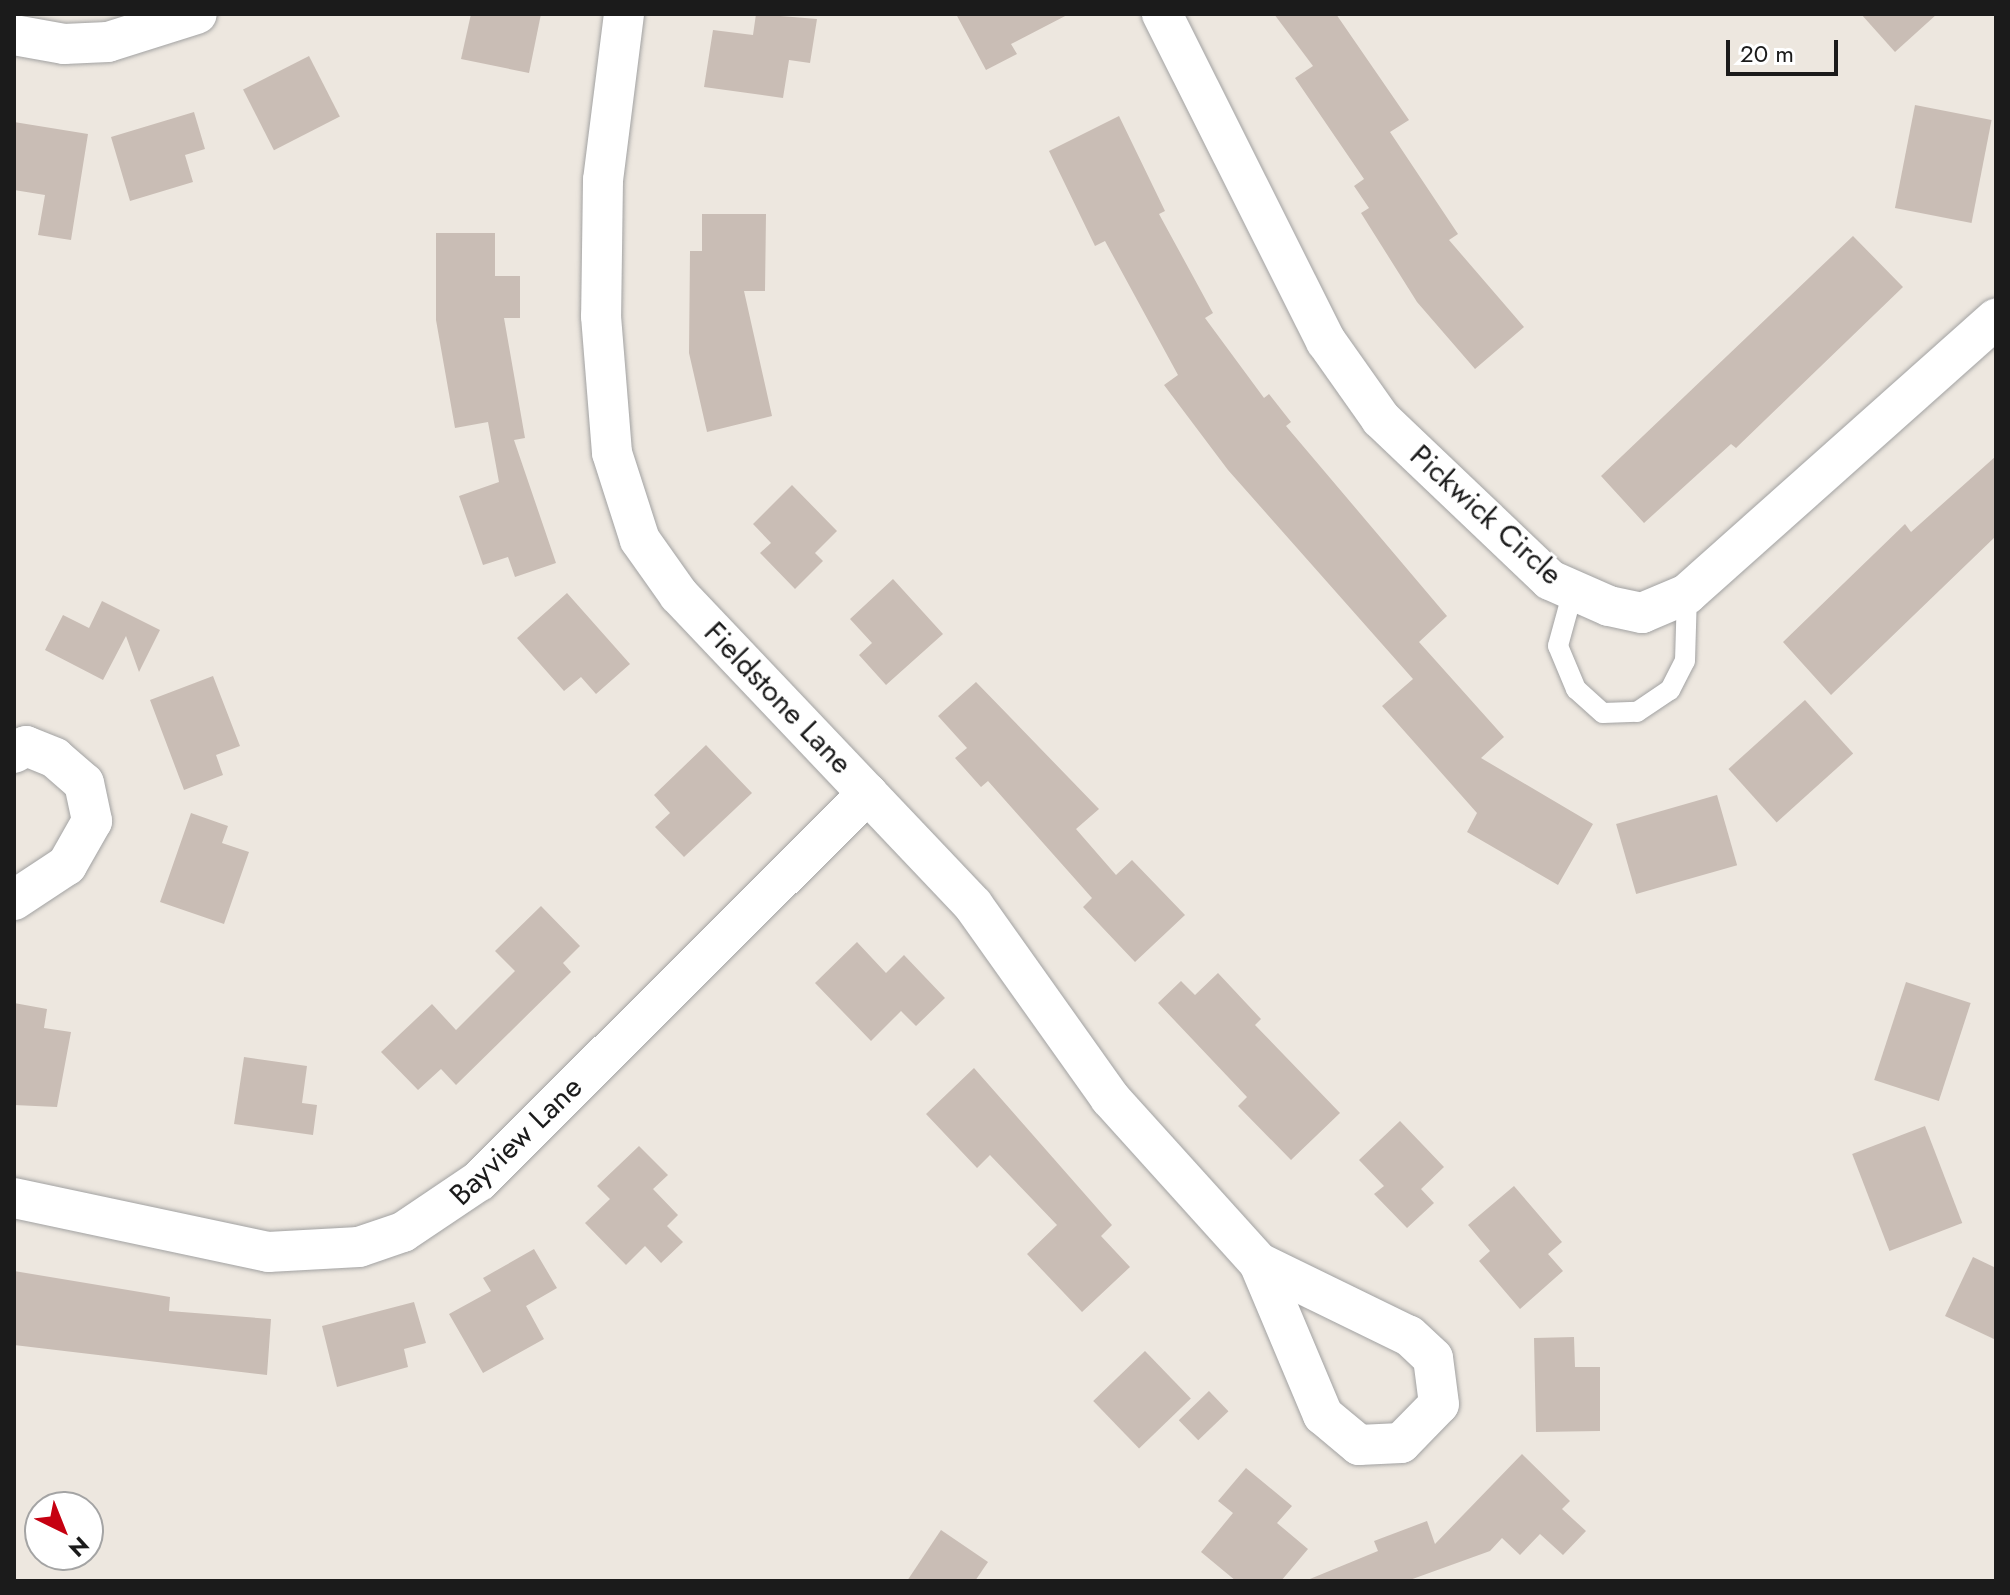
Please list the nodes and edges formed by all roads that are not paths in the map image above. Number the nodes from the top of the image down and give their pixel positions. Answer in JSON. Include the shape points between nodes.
{"nodes":[{"id":1,"x":197,"y":14,"type":"edge"},
{"id":2,"x":624,"y":14,"type":"edge"},
{"id":3,"x":1162,"y":14,"type":"edge"},
{"id":4,"x":14,"y":35,"type":"edge"},
{"id":5,"x":1996,"y":319,"type":"edge"},
{"id":6,"x":1573,"y":591,"type":"junction"},
{"id":7,"x":1687,"y":594,"type":"junction"},
{"id":8,"x":14,"y":753,"type":"edge"},
{"id":9,"x":868,"y":793,"type":"junction"},
{"id":10,"x":14,"y":900,"type":"edge"},
{"id":11,"x":14,"y":1198,"type":"edge"},
{"id":12,"x":1259,"y":1263,"type":"junction"}],
"edges":[{"from":1,"to":4,"type":"street","via":[[108,42]]},
{"from":2,"to":9,"type":"street","name":"Fieldstone Lane","via":[[603,180],[601,316],[612,453],[622,497],[665,577]]},
{"from":3,"to":6,"type":"street","name":"Pickwick Circle","via":[[1326,341],[1381,419],[1550,580]]},
{"from":5,"to":7,"type":"street","name":"Pickwick Circle"},
{"from":6,"to":7,"type":"street","name":"Pickwick Circle","via":[[1642,613]]},
{"from":6,"to":7,"type":"lane","via":[[1558,646],[1576,689],[1603,713],[1637,712],[1670,690],[1685,661]]},
{"from":8,"to":10,"type":"street","via":[[26,746],[55,758],[84,783],[92,821],[67,865]]},
{"from":9,"to":11,"type":"street","name":"Bayview Lane","via":[[479,1181],[403,1232],[359,1247],[268,1252]]},
{"from":9,"to":12,"type":"street","name":"Fieldstone Lane","via":[[973,905],[1110,1098]]},
{"from":12,"to":12,"type":"street","name":"Fieldstone Lane","via":[[1323,1415],[1359,1445],[1401,1443],[1439,1404],[1433,1358],[1409,1336]]}]}
